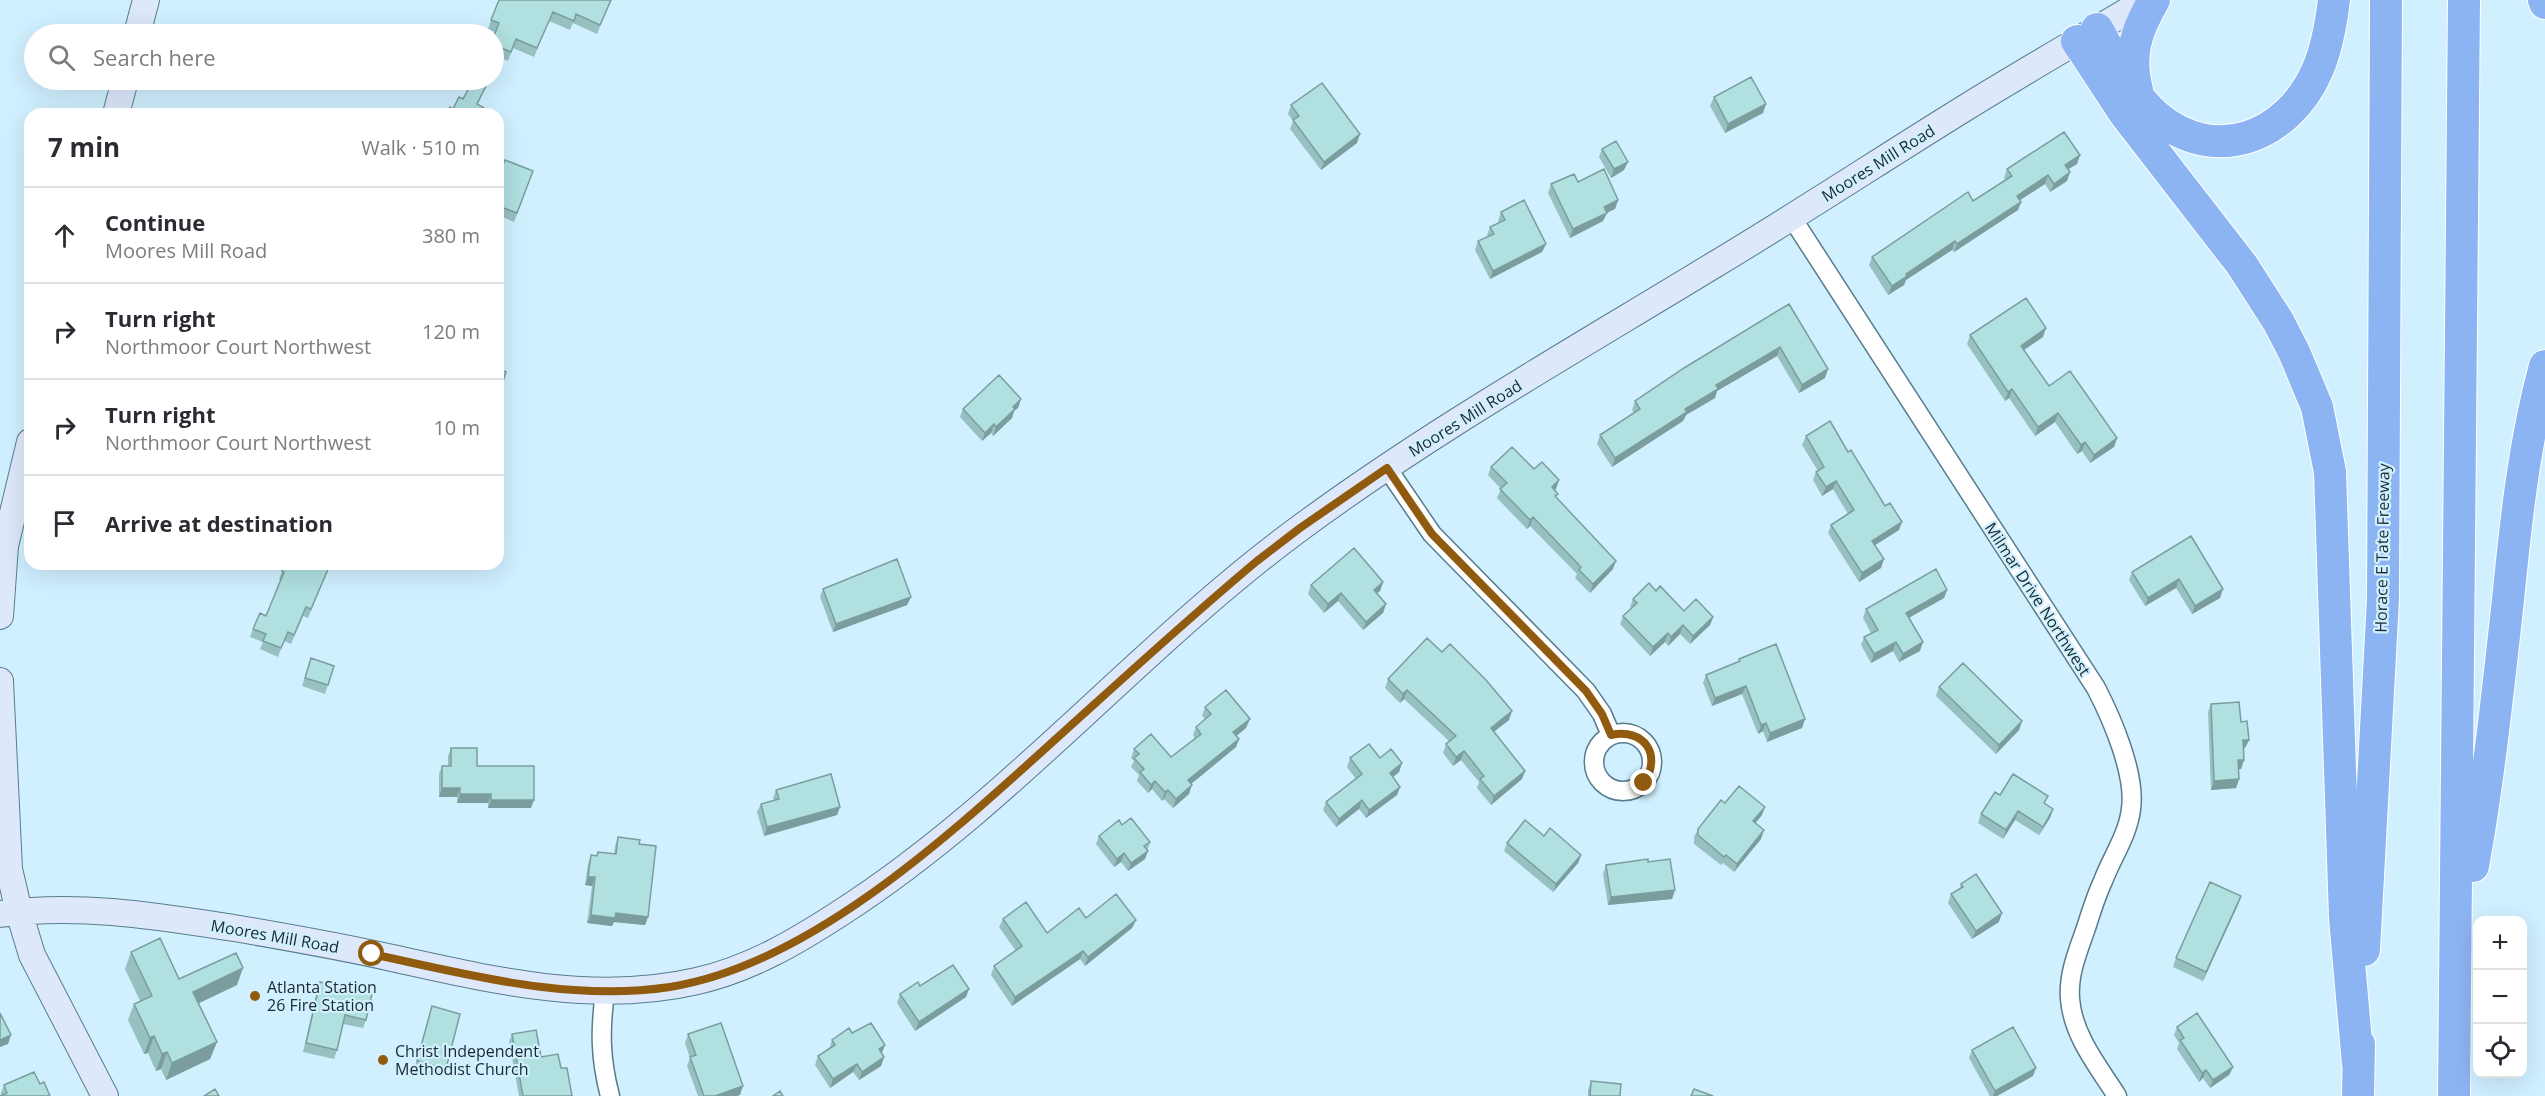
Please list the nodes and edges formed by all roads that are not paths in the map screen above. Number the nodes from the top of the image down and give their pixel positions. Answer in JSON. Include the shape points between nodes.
{"nodes":[{"id":1,"x":146,"y":0,"type":"edge"},
{"id":2,"x":2146,"y":0,"type":"edge"},
{"id":3,"x":2154,"y":0,"type":"edge"},
{"id":4,"x":2334,"y":0,"type":"edge"},
{"id":5,"x":2386,"y":0,"type":"edge"},
{"id":6,"x":2464,"y":0,"type":"edge"},
{"id":7,"x":140,"y":24,"type":"edge"},
{"id":8,"x":2087,"y":35,"type":"junction"},
{"id":9,"x":122,"y":90,"type":"edge"},
{"id":10,"x":2139,"y":100,"type":"junction"},
{"id":11,"x":118,"y":108,"type":"edge"},
{"id":12,"x":1792,"y":218,"type":"junction"},
{"id":13,"x":2545,"y":366,"type":"edge"},
{"id":14,"x":24,"y":467,"type":"edge"},
{"id":15,"x":1387,"y":468,"type":"junction"},
{"id":16,"x":0,"y":616,"type":"edge"},
{"id":17,"x":0,"y":681,"type":"edge"},
{"id":18,"x":1611,"y":735,"type":"dead end"},
{"id":19,"x":9,"y":913,"type":"edge"},
{"id":20,"x":2457,"y":959,"type":"junction"},
{"id":21,"x":605,"y":992,"type":"junction"},
{"id":22,"x":2358,"y":1064,"type":"junction"},
{"id":23,"x":105,"y":1096,"type":"edge"},
{"id":24,"x":610,"y":1096,"type":"edge"},
{"id":25,"x":2117,"y":1096,"type":"edge"},
{"id":26,"x":2358,"y":1096,"type":"edge"},
{"id":27,"x":2454,"y":1096,"type":"edge"}],
"edges":[{"from":1,"to":7,"type":"street"},
{"from":2,"to":8,"type":"street","name":"Moores Mill Road"},
{"from":3,"to":10,"type":"highway","via":[[2133,49],[2132,68]]},
{"from":4,"to":10,"type":"highway","via":[[2317,71],[2289,114],[2267,129],[2246,139],[2223,142],[2198,138],[2158,117]]},
{"from":5,"to":22,"type":"highway","name":"Horace E Tate Freeway","via":[[2383,599]]},
{"from":6,"to":20,"type":"highway"},
{"from":8,"to":10,"type":"highway"},
{"from":8,"to":12,"type":"street","name":"Moores Mill Road"},
{"from":8,"to":22,"type":"highway","via":[[2125,114],[2260,291],[2294,351],[2317,407],[2330,472],[2344,907]]},
{"from":9,"to":11,"type":"street"},
{"from":12,"to":15,"type":"street","name":"Moores Mill Road"},
{"from":12,"to":25,"type":"street","name":"Milmar Drive Northwest","via":[[2096,688],[2126,761],[2130,816],[2103,880],[2070,980],[2073,1017],[2082,1042]]},
{"from":13,"to":20,"type":"highway","via":[[2522,467],[2494,727]]},
{"from":14,"to":16,"type":"street","via":[[5,546]]},
{"from":15,"to":18,"type":"street","via":[[1432,534],[1586,691]]},
{"from":15,"to":21,"type":"street","name":"Moores Mill Road","via":[[1257,561],[988,801],[863,899],[779,950],[738,969],[669,987]]},
{"from":17,"to":19,"type":"street"},
{"from":19,"to":21,"type":"street","name":"Moores Mill Road","via":[[85,910],[180,920],[326,944],[503,982]]},
{"from":19,"to":23,"type":"street"},
{"from":20,"to":27,"type":"highway"},
{"from":21,"to":24,"type":"street","via":[[600,1030]]},
{"from":22,"to":26,"type":"highway","name":"Horace E Tate Freeway"}]}
